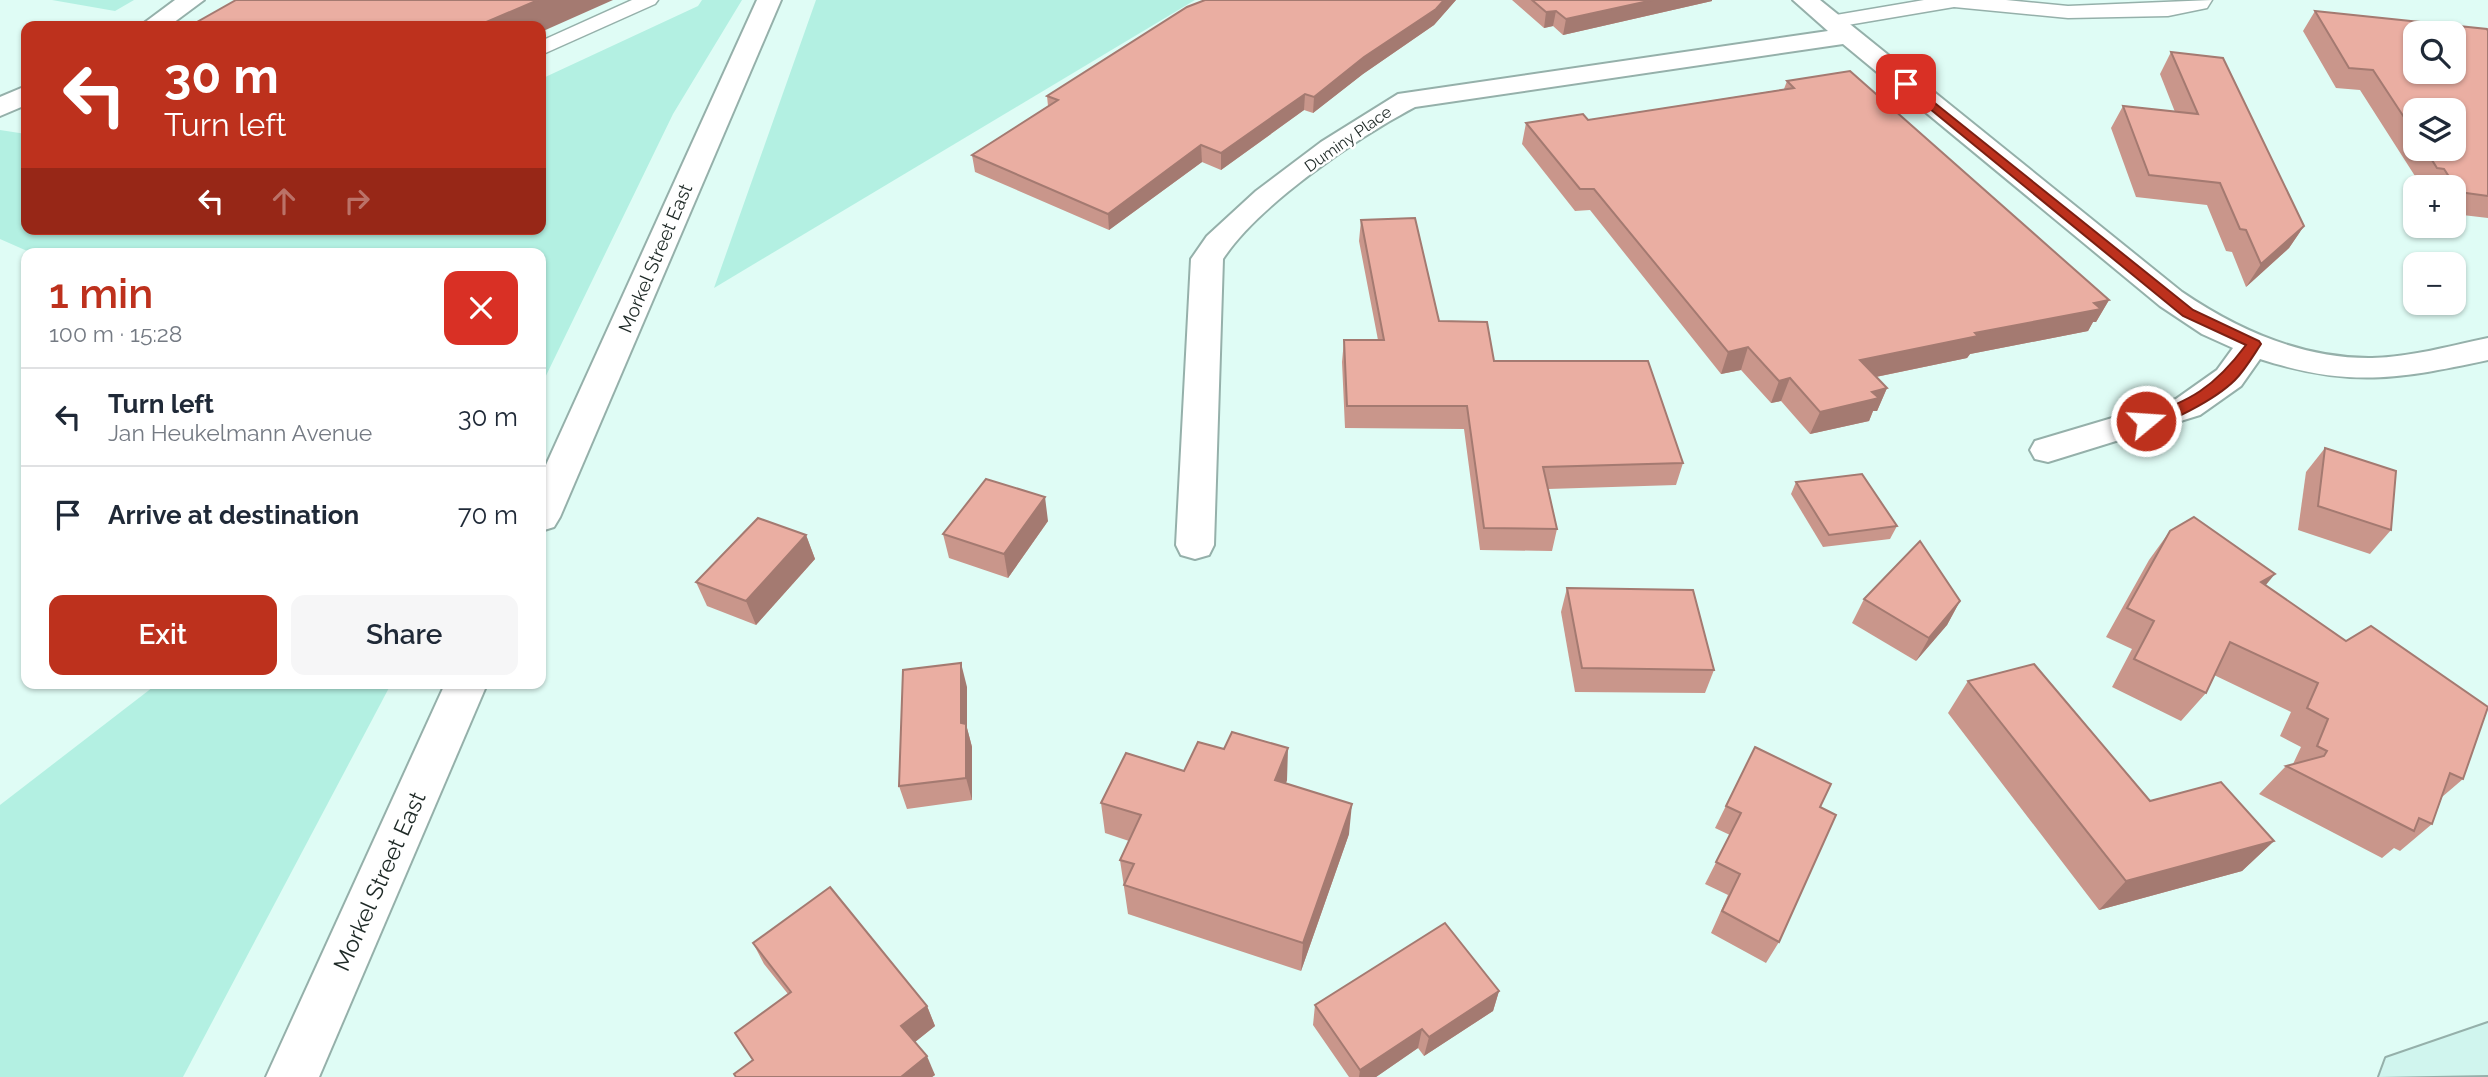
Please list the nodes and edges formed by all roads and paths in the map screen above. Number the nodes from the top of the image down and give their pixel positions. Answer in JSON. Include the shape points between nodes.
{"nodes":[{"id":1,"x":192,"y":0,"type":"edge"},
{"id":2,"x":648,"y":0,"type":"edge"},
{"id":3,"x":769,"y":0,"type":"edge"},
{"id":4,"x":1805,"y":0,"type":"edge"},
{"id":5,"x":1953,"y":0,"type":"edge"},
{"id":6,"x":2202,"y":0,"type":"edge"},
{"id":7,"x":160,"y":21,"type":"edge"},
{"id":8,"x":1838,"y":29,"type":"junction"},
{"id":9,"x":546,"y":47,"type":"edge"},
{"id":10,"x":21,"y":96,"type":"edge"},
{"id":11,"x":0,"y":107,"type":"edge"},
{"id":12,"x":2254,"y":344,"type":"junction"},
{"id":13,"x":2488,"y":349,"type":"edge"},
{"id":14,"x":2048,"y":450,"type":"dead end"},
{"id":15,"x":546,"y":506,"type":"edge"},
{"id":16,"x":1195,"y":545,"type":"dead end"},
{"id":17,"x":464,"y":689,"type":"edge"},
{"id":18,"x":2488,"y":1049,"type":"edge"},
{"id":19,"x":292,"y":1077,"type":"edge"},
{"id":20,"x":2405,"y":1077,"type":"edge"}],
"edges":[{"from":1,"to":7,"type":"street"},
{"from":2,"to":9,"type":"lane"},
{"from":3,"to":15,"type":"street","name":"Morkel Street East"},
{"from":4,"to":8,"type":"street"},
{"from":5,"to":6,"type":"lane","via":[[2068,12],[2168,10]]},
{"from":5,"to":8,"type":"lane"},
{"from":8,"to":12,"type":"street","via":[[2188,313]]},
{"from":8,"to":16,"type":"street","name":"Duminy Place","via":[[1408,100],[1373,117],[1222,235],[1207,259]]},
{"from":10,"to":11,"type":"street"},
{"from":12,"to":13,"type":"street","via":[[2299,359],[2368,369],[2402,367]]},
{"from":12,"to":14,"type":"street","via":[[2229,377],[2188,407]]},
{"from":17,"to":19,"type":"street","name":"Morkel Street East"},
{"from":18,"to":20,"type":"street"}]}
